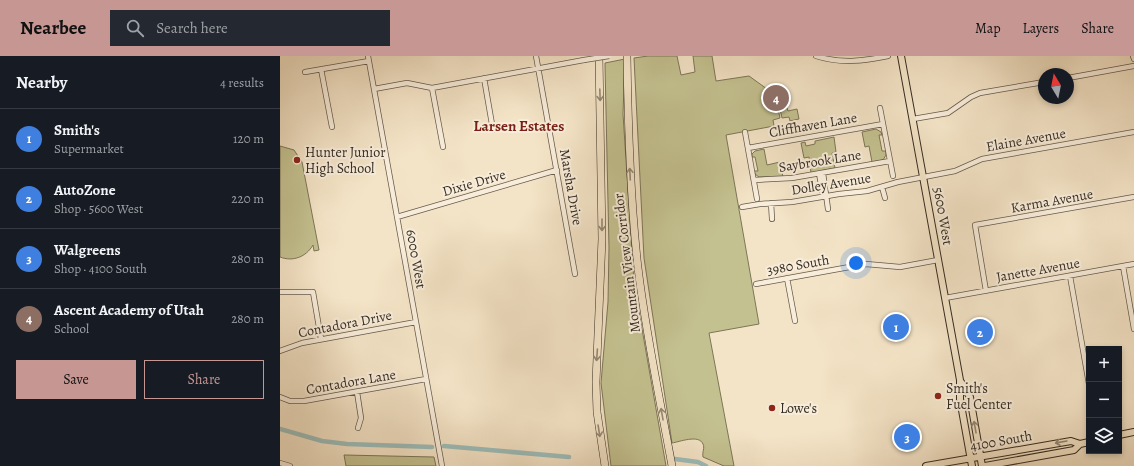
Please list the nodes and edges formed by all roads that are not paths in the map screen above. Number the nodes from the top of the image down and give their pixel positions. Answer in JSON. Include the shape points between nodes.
{"nodes":[{"id":1,"x":536,"y":56,"type":"edge"},
{"id":2,"x":599,"y":56,"type":"edge"},
{"id":3,"x":609,"y":56,"type":"edge"},
{"id":4,"x":627,"y":56,"type":"edge"},
{"id":5,"x":816,"y":56,"type":"edge"},
{"id":6,"x":888,"y":56,"type":"edge"},
{"id":7,"x":901,"y":56,"type":"edge"},
{"id":8,"x":1133,"y":56,"type":"edge"},
{"id":9,"x":368,"y":58,"type":"edge"},
{"id":10,"x":1134,"y":59,"type":"edge"},
{"id":11,"x":1134,"y":66,"type":"edge"},
{"id":12,"x":538,"y":69,"type":"junction"},
{"id":13,"x":321,"y":70,"type":"junction"},
{"id":14,"x":305,"y":72,"type":"dead end"},
{"id":15,"x":1074,"y":77,"type":"edge"},
{"id":16,"x":484,"y":78,"type":"junction"},
{"id":17,"x":1038,"y":83,"type":"edge"},
{"id":18,"x":432,"y":88,"type":"junction"},
{"id":19,"x":374,"y":89,"type":"junction"},
{"id":20,"x":880,"y":108,"type":"dead end"},
{"id":21,"x":913,"y":120,"type":"junction"},
{"id":22,"x":883,"y":124,"type":"junction"},
{"id":23,"x":332,"y":127,"type":"dead end"},
{"id":24,"x":494,"y":130,"type":"dead end"},
{"id":25,"x":745,"y":132,"type":"dead end"},
{"id":26,"x":1134,"y":132,"type":"edge"},
{"id":27,"x":443,"y":147,"type":"dead end"},
{"id":28,"x":748,"y":148,"type":"junction"},
{"id":29,"x":890,"y":161,"type":"junction"},
{"id":30,"x":557,"y":170,"type":"junction"},
{"id":31,"x":821,"y":173,"type":"junction"},
{"id":32,"x":893,"y":176,"type":"dead end"},
{"id":33,"x":924,"y":177,"type":"junction"},
{"id":34,"x":754,"y":180,"type":"junction"},
{"id":35,"x":882,"y":187,"type":"junction"},
{"id":36,"x":826,"y":196,"type":"junction"},
{"id":37,"x":1134,"y":197,"type":"edge"},
{"id":38,"x":885,"y":198,"type":"dead end"},
{"id":39,"x":757,"y":199,"type":"dead end"},
{"id":40,"x":771,"y":203,"type":"junction"},
{"id":41,"x":742,"y":207,"type":"dead end"},
{"id":42,"x":828,"y":209,"type":"dead end"},
{"id":43,"x":397,"y":217,"type":"junction"},
{"id":44,"x":772,"y":219,"type":"dead end"},
{"id":45,"x":938,"y":260,"type":"junction"},
{"id":46,"x":1134,"y":264,"type":"edge"},
{"id":47,"x":1123,"y":266,"type":"junction"},
{"id":48,"x":575,"y":274,"type":"dead end"},
{"id":49,"x":1070,"y":276,"type":"junction"},
{"id":50,"x":787,"y":278,"type":"junction"},
{"id":51,"x":756,"y":284,"type":"dead end"},
{"id":52,"x":986,"y":291,"type":"junction"},
{"id":53,"x":280,"y":292,"type":"edge"},
{"id":54,"x":945,"y":298,"type":"junction"},
{"id":55,"x":795,"y":321,"type":"dead end"},
{"id":56,"x":416,"y":322,"type":"junction"},
{"id":57,"x":1134,"y":329,"type":"edge"},
{"id":58,"x":321,"y":339,"type":"junction"},
{"id":59,"x":280,"y":352,"type":"edge"},
{"id":60,"x":426,"y":379,"type":"junction"},
{"id":61,"x":960,"y":380,"type":"junction"},
{"id":62,"x":1089,"y":382,"type":"edge"},
{"id":63,"x":357,"y":392,"type":"junction"},
{"id":64,"x":280,"y":397,"type":"edge"},
{"id":65,"x":358,"y":428,"type":"dead end"},
{"id":66,"x":1134,"y":432,"type":"edge"},
{"id":67,"x":1122,"y":434,"type":"edge"},
{"id":68,"x":1086,"y":443,"type":"edge"},
{"id":69,"x":1080,"y":444,"type":"junction"},
{"id":70,"x":980,"y":456,"type":"junction"},
{"id":71,"x":970,"y":458,"type":"junction"},
{"id":72,"x":280,"y":463,"type":"edge"},
{"id":73,"x":605,"y":465,"type":"edge"},
{"id":74,"x":290,"y":466,"type":"edge"},
{"id":75,"x":442,"y":466,"type":"edge"},
{"id":76,"x":672,"y":466,"type":"edge"},
{"id":77,"x":926,"y":466,"type":"edge"},
{"id":78,"x":972,"y":466,"type":"edge"},
{"id":79,"x":983,"y":466,"type":"edge"}],
"edges":[{"from":1,"to":12,"type":"street","name":"Marsha Drive"},
{"from":2,"to":73,"type":"highway","name":"Mountain View Corridor","one_way":true,"via":[[602,239],[596,382],[597,412]]},
{"from":3,"to":12,"type":"street","bridge":true},
{"from":76,"to":4,"type":"highway","name":"Mountain View Corridor","one_way":true,"via":[[636,251],[629,164]]},
{"from":5,"to":6,"type":"street","via":[[850,62]]},
{"from":7,"to":21,"type":"main road","name":"5600 West"},
{"from":8,"to":10,"type":"street"},
{"from":9,"to":13,"type":"street"},
{"from":9,"to":19,"type":"street","name":"6000 West"},
{"from":11,"to":15,"type":"street"},
{"from":12,"to":16,"type":"street"},
{"from":12,"to":30,"type":"street","name":"Marsha Drive"},
{"from":13,"to":14,"type":"street"},
{"from":13,"to":23,"type":"street"},
{"from":16,"to":18,"type":"street"},
{"from":16,"to":24,"type":"street"},
{"from":17,"to":21,"type":"street","via":[[980,93],[948,113]]},
{"from":18,"to":19,"type":"street","via":[[407,83]]},
{"from":18,"to":27,"type":"street"},
{"from":19,"to":43,"type":"street","name":"6000 West"},
{"from":20,"to":22,"type":"street"},
{"from":21,"to":33,"type":"main road","name":"5600 West"},
{"from":22,"to":28,"type":"street","name":"Cliffhaven Lane"},
{"from":22,"to":29,"type":"street"},
{"from":25,"to":28,"type":"street"},
{"from":26,"to":33,"type":"street","name":"Elaine Avenue","via":[[982,160],[955,171]]},
{"from":28,"to":34,"type":"street"},
{"from":29,"to":31,"type":"street","name":"Saybrook Lane"},
{"from":29,"to":32,"type":"street"},
{"from":30,"to":43,"type":"street","name":"Dixie Drive"},
{"from":30,"to":48,"type":"street","name":"Marsha Drive"},
{"from":31,"to":34,"type":"street","name":"Saybrook Lane","via":[[789,179]]},
{"from":31,"to":36,"type":"street","via":[[822,191]]},
{"from":33,"to":35,"type":"street","name":"Dolley Avenue"},
{"from":33,"to":45,"type":"main road","name":"5600 West"},
{"from":34,"to":39,"type":"street"},
{"from":35,"to":36,"type":"street","name":"Dolley Avenue"},
{"from":35,"to":38,"type":"street"},
{"from":36,"to":40,"type":"street","name":"Dolley Avenue","via":[[797,202]]},
{"from":36,"to":42,"type":"street"},
{"from":37,"to":52,"type":"street","name":"Karma Avenue","via":[[975,225]]},
{"from":40,"to":41,"type":"street","name":"Dolley Avenue"},
{"from":40,"to":44,"type":"street"},
{"from":43,"to":56,"type":"street","name":"6000 West"},
{"from":45,"to":50,"type":"street","name":"3980 South","via":[[900,267],[869,264]]},
{"from":45,"to":54,"type":"main road","name":"5600 West"},
{"from":46,"to":47,"type":"street","name":"Janette Avenue"},
{"from":47,"to":49,"type":"street","name":"Janette Avenue"},
{"from":47,"to":57,"type":"street"},
{"from":49,"to":52,"type":"street","name":"Janette Avenue"},
{"from":49,"to":62,"type":"street"},
{"from":50,"to":51,"type":"street","name":"3980 South"},
{"from":50,"to":55,"type":"street"},
{"from":52,"to":54,"type":"street","name":"Janette Avenue"},
{"from":53,"to":58,"type":"street","via":[[313,292]]},
{"from":54,"to":61,"type":"main road","name":"5600 West"},
{"from":56,"to":58,"type":"street","name":"Contadora Drive"},
{"from":56,"to":60,"type":"street","name":"6000 West"},
{"from":58,"to":59,"type":"street","name":"Contadora Drive","via":[[295,345]]},
{"from":60,"to":63,"type":"street","name":"Contadora Lane"},
{"from":60,"to":75,"type":"street","name":"6000 West"},
{"from":70,"to":61,"type":"main road","name":"5600 West","one_way":true,"via":[[970,397]]},
{"from":61,"to":71,"type":"main road","name":"5600 West","via":[[960,399]]},
{"from":63,"to":64,"type":"street","name":"Contadora Lane","via":[[299,402]]},
{"from":63,"to":65,"type":"street","via":[[361,418]]},
{"from":66,"to":67,"type":"main road"},
{"from":68,"to":69,"type":"main road","name":"4100 South"},
{"from":69,"to":70,"type":"main road","name":"4100 South","one_way":true,"via":[[1071,441]]},
{"from":69,"to":79,"type":"main road","name":"4100 South","via":[[1074,450]]},
{"from":70,"to":71,"type":"main road","name":"4100 South"},
{"from":70,"to":79,"type":"main road","name":"5600 West"},
{"from":71,"to":77,"type":"main road","name":"4100 South"},
{"from":71,"to":78,"type":"main road","name":"5600 West"},
{"from":72,"to":74,"type":"street"}]}
